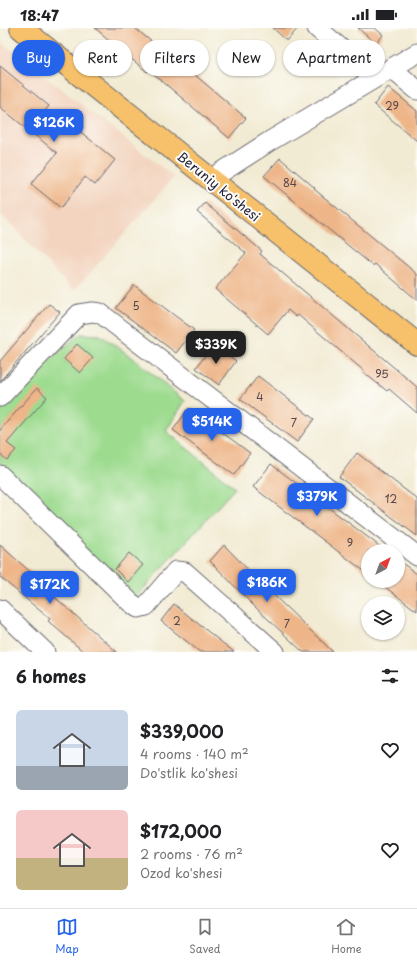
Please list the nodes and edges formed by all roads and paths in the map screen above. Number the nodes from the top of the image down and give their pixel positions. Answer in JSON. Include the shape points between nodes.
{"nodes":[{"id":1,"x":22,"y":28,"type":"edge"},
{"id":2,"x":317,"y":28,"type":"edge"},
{"id":3,"x":335,"y":40,"type":"edge"},
{"id":4,"x":417,"y":53,"type":"edge"},
{"id":5,"x":385,"y":72,"type":"edge"},
{"id":6,"x":385,"y":74,"type":"edge"},
{"id":7,"x":378,"y":76,"type":"edge"},
{"id":8,"x":417,"y":90,"type":"edge"},
{"id":9,"x":212,"y":179,"type":"junction"},
{"id":10,"x":417,"y":344,"type":"edge"},
{"id":11,"x":0,"y":397,"type":"edge"},
{"id":12,"x":0,"y":476,"type":"edge"},
{"id":13,"x":417,"y":556,"type":"edge"},
{"id":14,"x":0,"y":609,"type":"edge"},
{"id":15,"x":45,"y":652,"type":"edge"},
{"id":16,"x":275,"y":652,"type":"edge"}],
"edges":[{"from":1,"to":9,"type":"main road","name":"Beruniy ko'shesi"},
{"from":2,"to":3,"type":"street"},
{"from":4,"to":5,"type":"street"},
{"from":6,"to":8,"type":"street"},
{"from":7,"to":9,"type":"street"},
{"from":9,"to":10,"type":"main road","name":"Beruniy ko'shesi"},
{"from":11,"to":13,"type":"street","via":[[79,314],[100,313]]},
{"from":12,"to":16,"type":"street","via":[[138,608],[146,606],[176,571],[184,572]]},
{"from":14,"to":15,"type":"street"}]}
